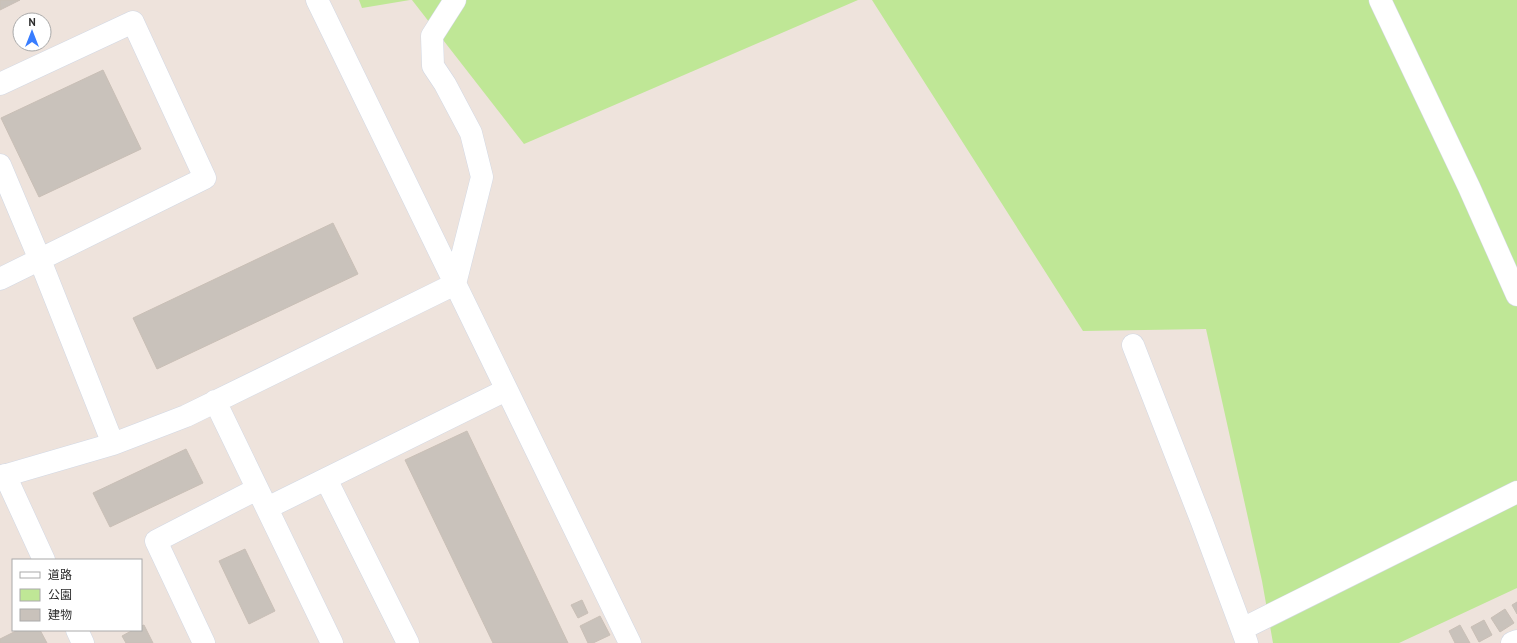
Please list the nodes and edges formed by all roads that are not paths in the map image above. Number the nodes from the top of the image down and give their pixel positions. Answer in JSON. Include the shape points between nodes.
{"nodes":[{"id":1,"x":317,"y":0,"type":"edge"},
{"id":2,"x":454,"y":0,"type":"edge"},
{"id":3,"x":1380,"y":0,"type":"edge"},
{"id":4,"x":0,"y":84,"type":"edge"},
{"id":5,"x":0,"y":165,"type":"edge"},
{"id":6,"x":40,"y":260,"type":"junction"},
{"id":7,"x":0,"y":279,"type":"edge"},
{"id":8,"x":455,"y":284,"type":"junction"},
{"id":9,"x":1517,"y":295,"type":"edge"},
{"id":10,"x":1133,"y":345,"type":"dead end"},
{"id":11,"x":506,"y":390,"type":"junction"},
{"id":12,"x":215,"y":401,"type":"junction"},
{"id":13,"x":113,"y":444,"type":"junction"},
{"id":14,"x":2,"y":476,"type":"edge"},
{"id":15,"x":326,"y":479,"type":"junction"},
{"id":16,"x":1517,"y":492,"type":"edge"},
{"id":17,"x":262,"y":499,"type":"junction"},
{"id":18,"x":44,"y":559,"type":"edge"},
{"id":19,"x":77,"y":631,"type":"edge"},
{"id":20,"x":1244,"y":636,"type":"edge"},
{"id":21,"x":1517,"y":641,"type":"edge"},
{"id":22,"x":83,"y":643,"type":"edge"},
{"id":23,"x":204,"y":643,"type":"edge"},
{"id":24,"x":332,"y":643,"type":"edge"},
{"id":25,"x":408,"y":643,"type":"edge"},
{"id":26,"x":630,"y":643,"type":"edge"},
{"id":27,"x":1512,"y":643,"type":"edge"}],
"edges":[{"from":1,"to":8,"type":"lane"},
{"from":2,"to":8,"type":"lane","via":[[432,36],[433,66],[471,133],[482,177]]},
{"from":3,"to":9,"type":"lane"},
{"from":4,"to":6,"type":"lane","via":[[133,22],[205,178]]},
{"from":5,"to":6,"type":"lane"},
{"from":6,"to":7,"type":"lane"},
{"from":6,"to":13,"type":"lane"},
{"from":8,"to":11,"type":"lane"},
{"from":8,"to":12,"type":"lane"},
{"from":10,"to":20,"type":"lane"},
{"from":11,"to":15,"type":"lane"},
{"from":11,"to":26,"type":"lane"},
{"from":12,"to":13,"type":"lane","via":[[186,416]]},
{"from":12,"to":17,"type":"lane"},
{"from":13,"to":14,"type":"lane"},
{"from":14,"to":18,"type":"lane"},
{"from":15,"to":17,"type":"lane"},
{"from":15,"to":25,"type":"lane"},
{"from":16,"to":20,"type":"lane"},
{"from":17,"to":23,"type":"lane","via":[[156,541]]},
{"from":17,"to":24,"type":"lane"},
{"from":19,"to":22,"type":"lane"},
{"from":21,"to":27,"type":"lane"}]}
